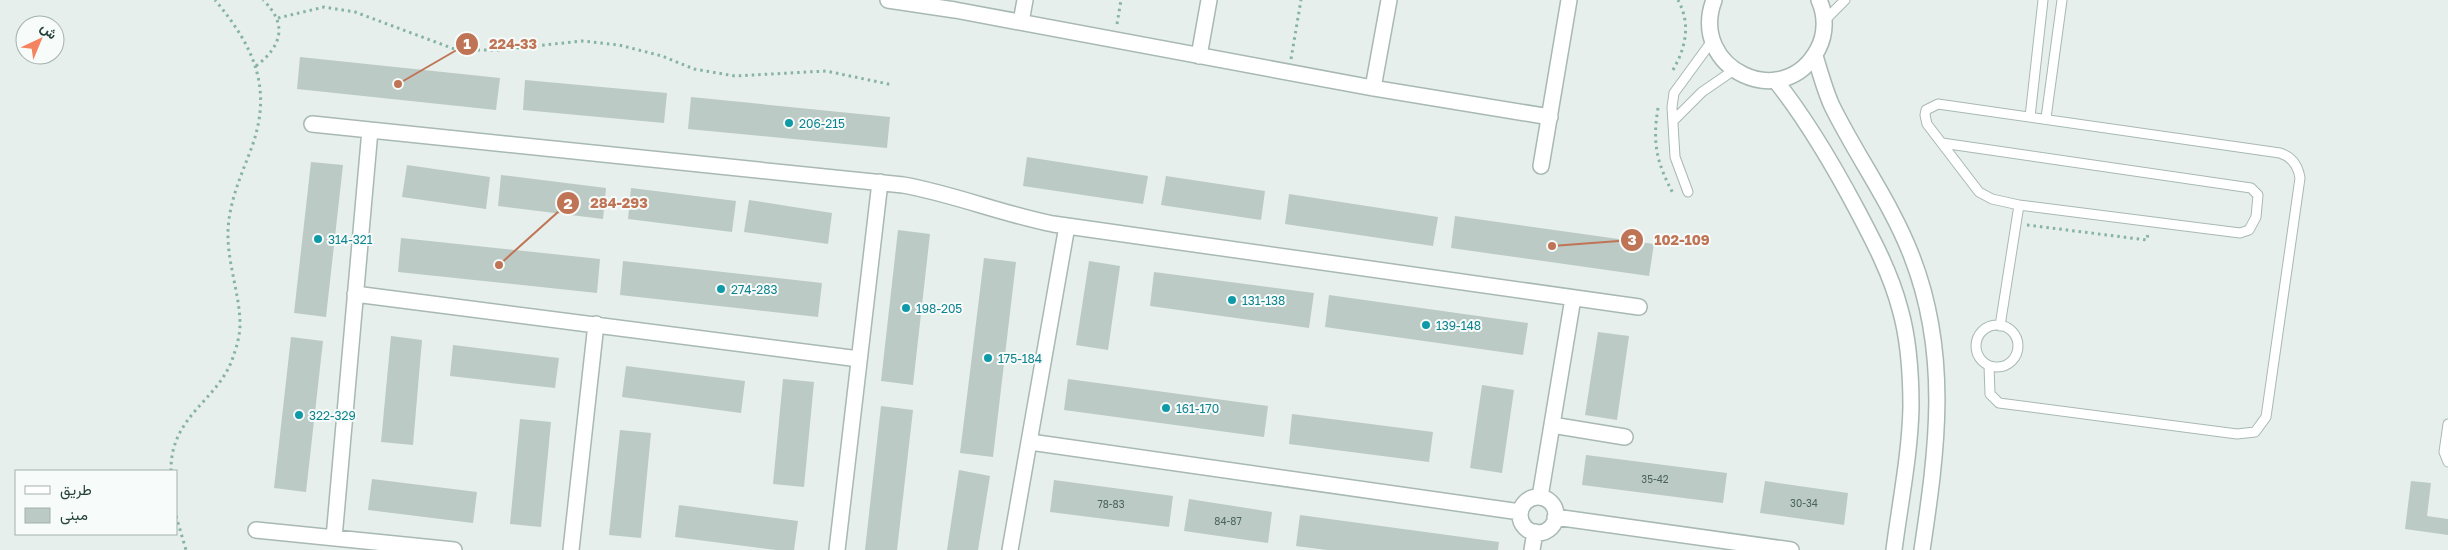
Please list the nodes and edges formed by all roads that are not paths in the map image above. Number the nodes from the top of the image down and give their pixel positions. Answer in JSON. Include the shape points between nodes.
{"nodes":[{"id":1,"x":888,"y":0,"type":"edge"},
{"id":2,"x":1025,"y":0,"type":"edge"},
{"id":3,"x":1209,"y":0,"type":"edge"},
{"id":4,"x":1389,"y":0,"type":"edge"},
{"id":5,"x":1569,"y":0,"type":"edge"},
{"id":6,"x":1714,"y":0,"type":"edge"},
{"id":7,"x":1819,"y":0,"type":"edge"},
{"id":8,"x":1845,"y":0,"type":"edge"},
{"id":9,"x":2043,"y":0,"type":"edge"},
{"id":10,"x":2062,"y":0,"type":"edge"},
{"id":11,"x":1824,"y":21,"type":"junction"},
{"id":12,"x":1021,"y":22,"type":"junction"},
{"id":13,"x":1712,"y":41,"type":"junction"},
{"id":14,"x":1199,"y":56,"type":"junction"},
{"id":15,"x":1815,"y":56,"type":"junction"},
{"id":16,"x":1734,"y":70,"type":"junction"},
{"id":17,"x":1775,"y":80,"type":"junction"},
{"id":18,"x":1374,"y":88,"type":"junction"},
{"id":19,"x":1550,"y":117,"type":"junction"},
{"id":20,"x":2030,"y":117,"type":"junction"},
{"id":21,"x":2046,"y":118,"type":"junction"},
{"id":22,"x":1674,"y":120,"type":"junction"},
{"id":23,"x":312,"y":124,"type":"dead end"},
{"id":24,"x":370,"y":130,"type":"junction"},
{"id":25,"x":1942,"y":144,"type":"junction"},
{"id":26,"x":1541,"y":166,"type":"dead end"},
{"id":27,"x":880,"y":182,"type":"junction"},
{"id":28,"x":1688,"y":192,"type":"dead end"},
{"id":29,"x":2019,"y":205,"type":"junction"},
{"id":30,"x":1067,"y":226,"type":"junction"},
{"id":31,"x":356,"y":294,"type":"junction"},
{"id":32,"x":1573,"y":298,"type":"junction"},
{"id":33,"x":1639,"y":307,"type":"dead end"},
{"id":34,"x":596,"y":324,"type":"junction"},
{"id":35,"x":2000,"y":326,"type":"junction"},
{"id":36,"x":859,"y":359,"type":"junction"},
{"id":37,"x":1989,"y":366,"type":"junction"},
{"id":38,"x":2448,"y":424,"type":"edge"},
{"id":39,"x":1552,"y":425,"type":"junction"},
{"id":40,"x":1625,"y":437,"type":"dead end"},
{"id":41,"x":1030,"y":442,"type":"junction"},
{"id":42,"x":2448,"y":462,"type":"edge"},
{"id":43,"x":1540,"y":497,"type":"junction"},
{"id":44,"x":1520,"y":512,"type":"junction"},
{"id":45,"x":1555,"y":517,"type":"junction"},
{"id":46,"x":256,"y":530,"type":"dead end"},
{"id":47,"x":1535,"y":532,"type":"junction"},
{"id":48,"x":334,"y":538,"type":"junction"},
{"id":49,"x":454,"y":550,"type":"edge"},
{"id":50,"x":571,"y":550,"type":"edge"},
{"id":51,"x":837,"y":550,"type":"edge"},
{"id":52,"x":1010,"y":550,"type":"edge"},
{"id":53,"x":1532,"y":550,"type":"edge"},
{"id":54,"x":1786,"y":550,"type":"edge"},
{"id":55,"x":1894,"y":550,"type":"edge"},
{"id":56,"x":1922,"y":550,"type":"edge"}],
"edges":[{"from":1,"to":12,"type":"street"},
{"from":2,"to":12,"type":"street"},
{"from":3,"to":14,"type":"street"},
{"from":4,"to":18,"type":"street"},
{"from":5,"to":19,"type":"street"},
{"from":6,"to":13,"type":"street","via":[[1710,14]]},
{"from":7,"to":11,"type":"street"},
{"from":8,"to":11,"type":"lane"},
{"from":9,"to":20,"type":"lane"},
{"from":10,"to":21,"type":"lane"},
{"from":11,"to":15,"type":"street"},
{"from":12,"to":14,"type":"street"},
{"from":13,"to":16,"type":"street","via":[[1724,62]]},
{"from":13,"to":22,"type":"lane","via":[[1674,93]]},
{"from":14,"to":18,"type":"street"},
{"from":15,"to":17,"type":"street","via":[[1798,72]]},
{"from":15,"to":56,"type":"street","via":[[1831,104],[1912,257],[1927,304],[1936,352],[1938,408],[1934,472]]},
{"from":16,"to":17,"type":"street","via":[[1754,79]]},
{"from":16,"to":22,"type":"lane","via":[[1702,92]]},
{"from":17,"to":55,"type":"street","via":[[1835,168],[1870,234],[1900,309],[1908,356],[1911,408]]},
{"from":18,"to":19,"type":"street"},
{"from":19,"to":26,"type":"street"},
{"from":20,"to":21,"type":"lane"},
{"from":20,"to":25,"type":"lane","via":[[1933,104],[1926,110],[1925,119]]},
{"from":21,"to":37,"type":"lane","via":[[2280,152],[2296,164],[2300,178],[2266,416],[2255,432],[2243,435],[1999,403],[1990,394]]},
{"from":22,"to":28,"type":"lane","via":[[1675,157]]},
{"from":23,"to":24,"type":"street"},
{"from":24,"to":27,"type":"street"},
{"from":24,"to":31,"type":"street"},
{"from":25,"to":29,"type":"lane","via":[[1979,192],[1992,200]]},
{"from":25,"to":29,"type":"lane","via":[[2247,187],[2258,195],[2255,222],[2244,232]]},
{"from":27,"to":30,"type":"street","via":[[940,192],[1012,214]]},
{"from":27,"to":36,"type":"street"},
{"from":29,"to":35,"type":"lane"},
{"from":30,"to":32,"type":"street"},
{"from":30,"to":41,"type":"street"},
{"from":31,"to":34,"type":"street"},
{"from":31,"to":48,"type":"street"},
{"from":32,"to":33,"type":"street"},
{"from":32,"to":39,"type":"street"},
{"from":34,"to":36,"type":"street"},
{"from":34,"to":50,"type":"street"},
{"from":35,"to":37,"type":"lane","via":[[1987,328],[1978,338],[1976,351]]},
{"from":35,"to":37,"type":"lane","via":[[2016,339],[2017,352],[2009,363]]},
{"from":36,"to":51,"type":"street"},
{"from":38,"to":42,"type":"lane","via":[[2444,452]]},
{"from":39,"to":40,"type":"street"},
{"from":39,"to":43,"type":"street"},
{"from":41,"to":44,"type":"street"},
{"from":41,"to":52,"type":"street"},
{"from":43,"to":44,"type":"street","via":[[1530,499]]},
{"from":43,"to":45,"type":"street","via":[[1554,506]]},
{"from":44,"to":47,"type":"street","via":[[1525,527]]},
{"from":45,"to":47,"type":"street","via":[[1546,531]]},
{"from":45,"to":54,"type":"street"},
{"from":46,"to":48,"type":"street"},
{"from":47,"to":53,"type":"street"},
{"from":48,"to":49,"type":"street"}]}
